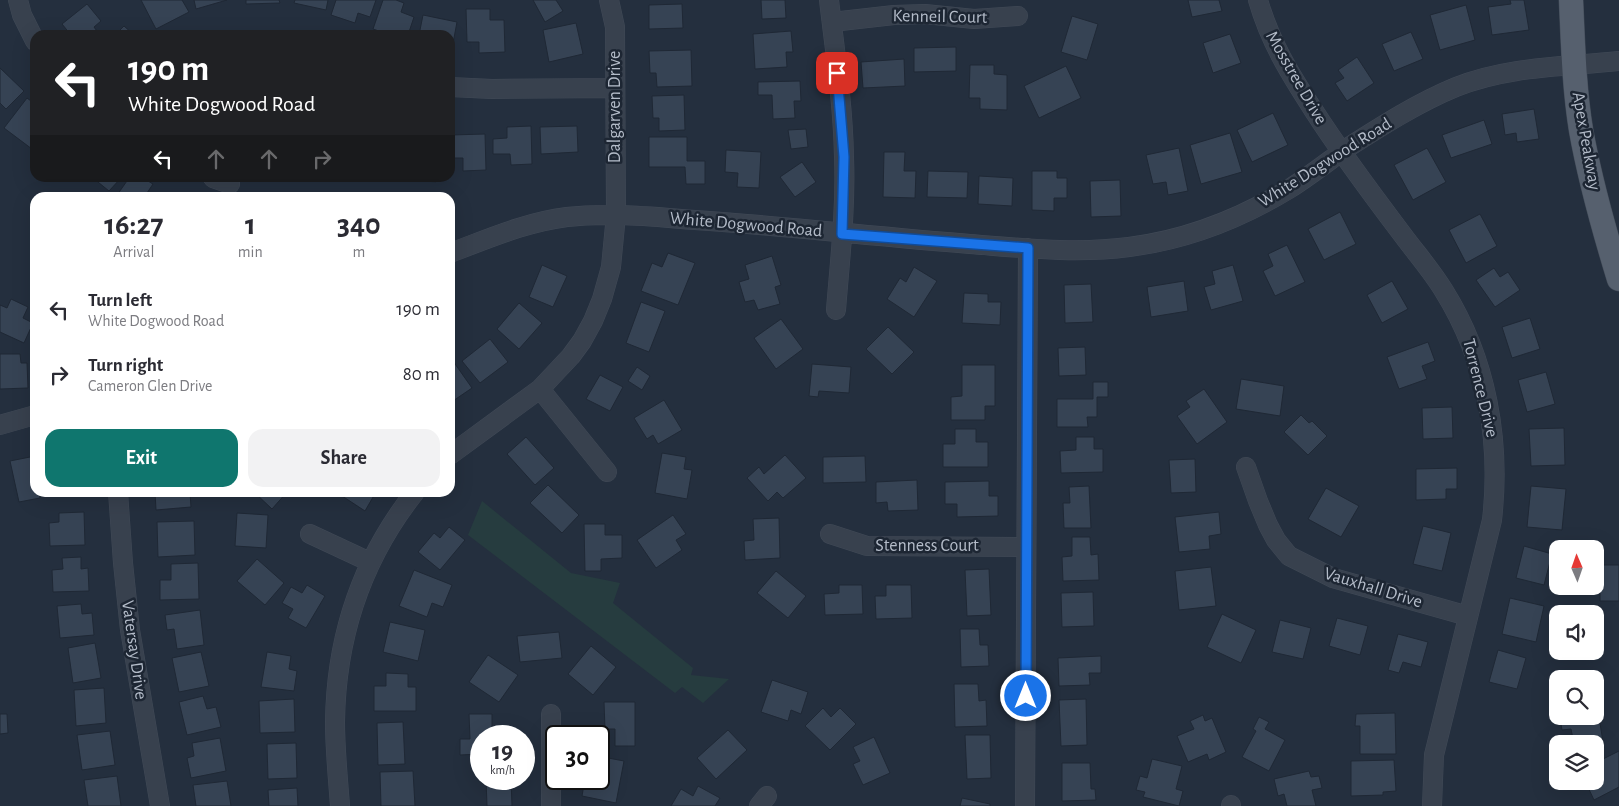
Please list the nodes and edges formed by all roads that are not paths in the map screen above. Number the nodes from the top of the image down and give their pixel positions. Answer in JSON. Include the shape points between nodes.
{"nodes":[{"id":1,"x":18,"y":0,"type":"edge"},
{"id":2,"x":609,"y":0,"type":"edge"},
{"id":3,"x":829,"y":0,"type":"edge"},
{"id":4,"x":1258,"y":0,"type":"edge"},
{"id":5,"x":1571,"y":0,"type":"edge"},
{"id":6,"x":1018,"y":16,"type":"dead end"},
{"id":7,"x":832,"y":22,"type":"junction"},
{"id":8,"x":30,"y":31,"type":"edge"},
{"id":9,"x":1619,"y":60,"type":"edge"},
{"id":10,"x":1574,"y":66,"type":"junction"},
{"id":11,"x":455,"y":87,"type":"edge"},
{"id":12,"x":614,"y":88,"type":"junction"},
{"id":13,"x":1341,"y":152,"type":"junction"},
{"id":14,"x":616,"y":215,"type":"junction"},
{"id":15,"x":842,"y":234,"type":"junction"},
{"id":16,"x":1028,"y":248,"type":"junction"},
{"id":17,"x":455,"y":252,"type":"edge"},
{"id":18,"x":1619,"y":279,"type":"edge"},
{"id":19,"x":836,"y":310,"type":"dead end"},
{"id":20,"x":540,"y":389,"type":"junction"},
{"id":21,"x":30,"y":416,"type":"edge"},
{"id":22,"x":0,"y":425,"type":"edge"},
{"id":23,"x":455,"y":451,"type":"edge"},
{"id":24,"x":1246,"y":467,"type":"dead end"},
{"id":25,"x":608,"y":472,"type":"dead end"},
{"id":26,"x":118,"y":497,"type":"edge"},
{"id":27,"x":410,"y":497,"type":"edge"},
{"id":28,"x":310,"y":534,"type":"dead end"},
{"id":29,"x":830,"y":534,"type":"dead end"},
{"id":30,"x":1025,"y":547,"type":"junction"},
{"id":31,"x":370,"y":562,"type":"junction"},
{"id":32,"x":1468,"y":616,"type":"junction"},
{"id":33,"x":551,"y":714,"type":"dead end"},
{"id":34,"x":160,"y":806,"type":"edge"},
{"id":35,"x":340,"y":806,"type":"edge"},
{"id":36,"x":551,"y":806,"type":"edge"},
{"id":37,"x":1025,"y":806,"type":"edge"},
{"id":38,"x":1432,"y":806,"type":"edge"}],
"edges":[{"from":1,"to":8,"type":"street"},
{"from":2,"to":12,"type":"street","name":"Dalgarven Drive","via":[[615,26]]},
{"from":3,"to":7,"type":"street"},
{"from":4,"to":13,"type":"street","name":"Mosstree Drive","via":[[1274,45]]},
{"from":5,"to":10,"type":"main road","name":"Apex Peakway"},
{"from":6,"to":7,"type":"street","name":"Kenneil Court","via":[[974,18],[925,14]]},
{"from":7,"to":15,"type":"street","via":[[844,157]]},
{"from":9,"to":10,"type":"street","name":"White Dogwood Road"},
{"from":10,"to":13,"type":"street","name":"White Dogwood Road","via":[[1517,71],[1458,87],[1432,98]]},
{"from":10,"to":18,"type":"main road","name":"Apex Peakway","via":[[1581,130],[1596,201]]},
{"from":11,"to":12,"type":"street"},
{"from":12,"to":14,"type":"street","name":"Dalgarven Drive"},
{"from":13,"to":16,"type":"street","name":"White Dogwood Road","via":[[1328,164],[1262,205],[1184,236],[1129,247]]},
{"from":13,"to":32,"type":"street","name":"Torrence Drive","via":[[1444,291],[1465,330],[1478,367],[1494,437],[1495,487],[1486,549]]},
{"from":14,"to":15,"type":"street","name":"White Dogwood Road"},
{"from":14,"to":17,"type":"street","name":"White Dogwood Road","via":[[547,220]]},
{"from":14,"to":20,"type":"street","name":"Dalgarven Drive","via":[[611,267],[593,321],[571,356]]},
{"from":15,"to":16,"type":"street","name":"White Dogwood Road"},
{"from":15,"to":19,"type":"street"},
{"from":16,"to":30,"type":"street"},
{"from":20,"to":23,"type":"street","name":"Dalgarven Drive"},
{"from":20,"to":25,"type":"street"},
{"from":21,"to":22,"type":"street"},
{"from":24,"to":32,"type":"street","name":"Vauxhall Drive","via":[[1268,525],[1289,556],[1333,578]]},
{"from":26,"to":34,"type":"street","name":"Vatersay Drive","via":[[130,630]]},
{"from":27,"to":31,"type":"street"},
{"from":28,"to":31,"type":"street"},
{"from":29,"to":30,"type":"street","name":"Stenness Court","via":[[867,546]]},
{"from":30,"to":37,"type":"street"},
{"from":31,"to":35,"type":"street","via":[[352,608],[339,672],[335,724]]},
{"from":32,"to":38,"type":"street","name":"Torrence Drive","via":[[1434,755]]},
{"from":33,"to":36,"type":"street"}]}
